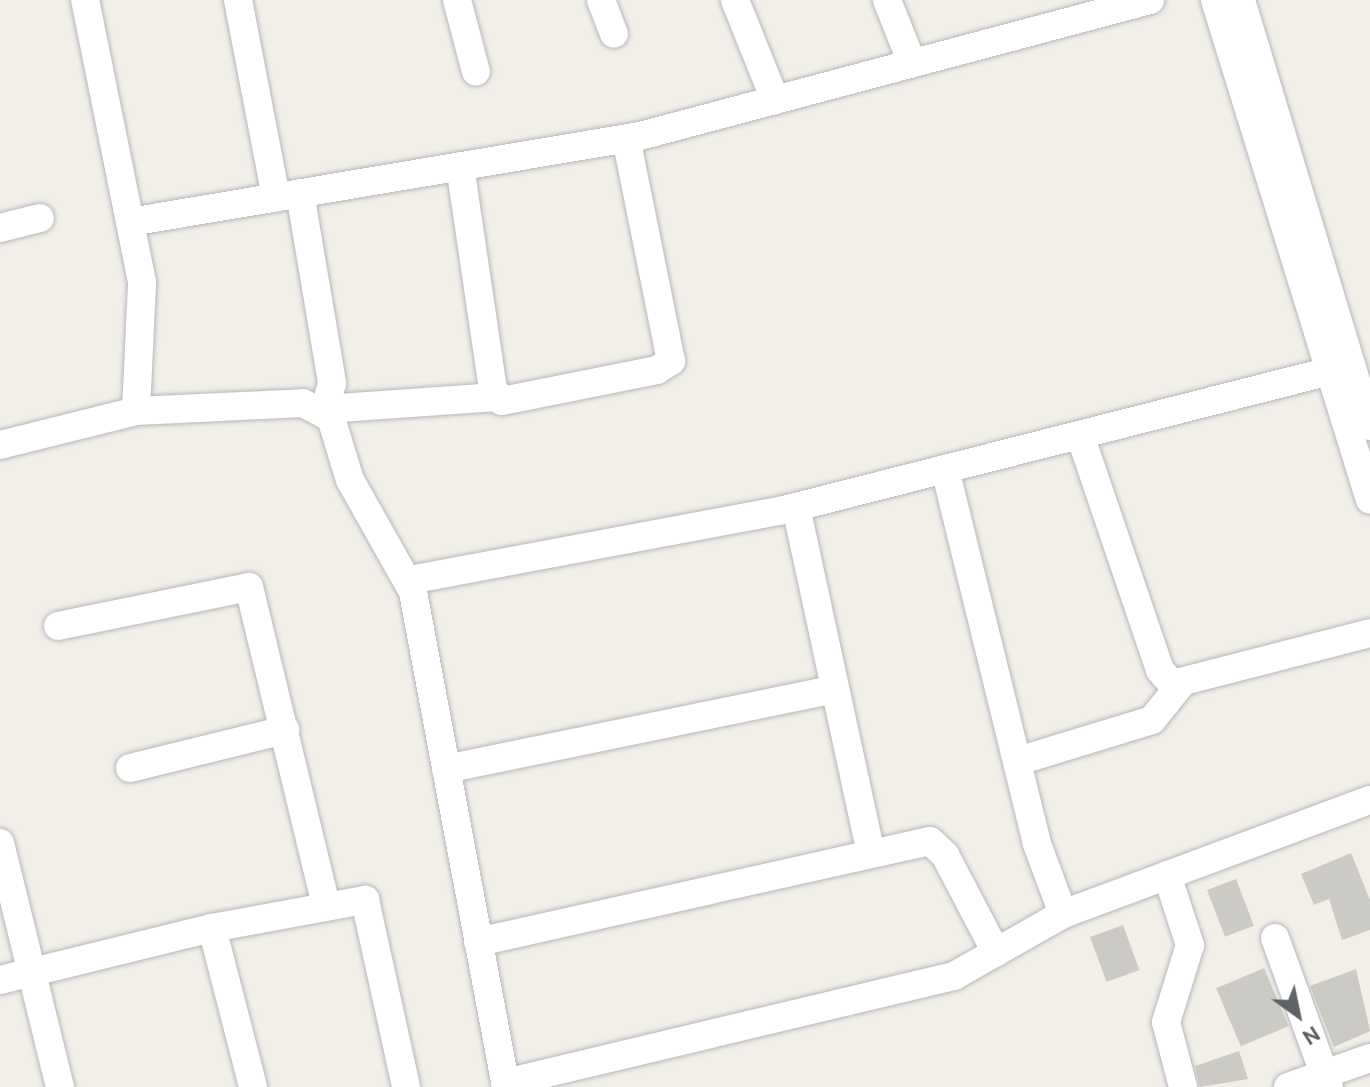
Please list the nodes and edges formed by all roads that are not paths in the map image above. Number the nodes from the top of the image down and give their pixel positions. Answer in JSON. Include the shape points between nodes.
{"nodes":[{"id":1,"x":85,"y":0,"type":"edge"},
{"id":2,"x":238,"y":0,"type":"edge"},
{"id":3,"x":457,"y":0,"type":"edge"},
{"id":4,"x":601,"y":0,"type":"edge"},
{"id":5,"x":735,"y":0,"type":"edge"},
{"id":6,"x":887,"y":0,"type":"edge"},
{"id":7,"x":1150,"y":0,"type":"edge"},
{"id":8,"x":1215,"y":0,"type":"edge"},
{"id":9,"x":1241,"y":0,"type":"edge"},
{"id":10,"x":1074,"y":10,"type":"edge"},
{"id":11,"x":614,"y":34,"type":"dead end"},
{"id":12,"x":912,"y":63,"type":"junction"},
{"id":13,"x":476,"y":72,"type":"dead end"},
{"id":14,"x":775,"y":100,"type":"junction"},
{"id":15,"x":626,"y":138,"type":"junction"},
{"id":16,"x":460,"y":166,"type":"junction"},
{"id":17,"x":288,"y":195,"type":"junction"},
{"id":18,"x":40,"y":218,"type":"dead end"},
{"id":19,"x":130,"y":222,"type":"junction"},
{"id":20,"x":0,"y":228,"type":"edge"},
{"id":21,"x":1330,"y":371,"type":"junction"},
{"id":22,"x":496,"y":397,"type":"junction"},
{"id":23,"x":325,"y":409,"type":"junction"},
{"id":24,"x":136,"y":411,"type":"junction"},
{"id":25,"x":1370,"y":426,"type":"edge"},
{"id":26,"x":1080,"y":435,"type":"junction"},
{"id":27,"x":0,"y":445,"type":"edge"},
{"id":28,"x":1365,"y":466,"type":"edge"},
{"id":29,"x":945,"y":469,"type":"junction"},
{"id":30,"x":1370,"y":500,"type":"edge"},
{"id":31,"x":796,"y":507,"type":"junction"},
{"id":32,"x":410,"y":580,"type":"junction"},
{"id":33,"x":58,"y":626,"type":"dead end"},
{"id":34,"x":1370,"y":633,"type":"edge"},
{"id":35,"x":1180,"y":685,"type":"junction"},
{"id":36,"x":835,"y":689,"type":"junction"},
{"id":37,"x":285,"y":730,"type":"junction"},
{"id":38,"x":1018,"y":761,"type":"junction"},
{"id":39,"x":130,"y":768,"type":"dead end"},
{"id":40,"x":446,"y":769,"type":"junction"},
{"id":41,"x":1370,"y":800,"type":"edge"},
{"id":42,"x":0,"y":843,"type":"edge"},
{"id":43,"x":871,"y":853,"type":"junction"},
{"id":44,"x":1167,"y":875,"type":"junction"},
{"id":45,"x":326,"y":905,"type":"junction"},
{"id":46,"x":1063,"y":914,"type":"junction"},
{"id":47,"x":212,"y":928,"type":"junction"},
{"id":48,"x":1275,"y":938,"type":"dead end"},
{"id":49,"x":478,"y":942,"type":"junction"},
{"id":50,"x":996,"y":952,"type":"junction"},
{"id":51,"x":34,"y":972,"type":"junction"},
{"id":52,"x":0,"y":980,"type":"edge"},
{"id":53,"x":1370,"y":1058,"type":"edge"},
{"id":54,"x":1326,"y":1080,"type":"edge"},
{"id":55,"x":505,"y":1085,"type":"edge"},
{"id":56,"x":60,"y":1087,"type":"edge"},
{"id":57,"x":253,"y":1087,"type":"edge"},
{"id":58,"x":406,"y":1087,"type":"edge"},
{"id":59,"x":1183,"y":1087,"type":"edge"},
{"id":60,"x":1288,"y":1087,"type":"edge"}],
"edges":[{"from":1,"to":19,"type":"street"},
{"from":2,"to":17,"type":"street"},
{"from":3,"to":13,"type":"street"},
{"from":4,"to":11,"type":"street"},
{"from":5,"to":14,"type":"street"},
{"from":6,"to":12,"type":"street"},
{"from":7,"to":10,"type":"street"},
{"from":8,"to":21,"type":"street"},
{"from":9,"to":25,"type":"street"},
{"from":10,"to":12,"type":"street"},
{"from":12,"to":14,"type":"street"},
{"from":14,"to":15,"type":"street"},
{"from":15,"to":16,"type":"street"},
{"from":15,"to":22,"type":"street","via":[[671,361],[657,370]]},
{"from":16,"to":17,"type":"street"},
{"from":16,"to":22,"type":"street"},
{"from":17,"to":19,"type":"street"},
{"from":17,"to":23,"type":"street","via":[[332,383]]},
{"from":18,"to":20,"type":"street"},
{"from":19,"to":24,"type":"street","via":[[142,282]]},
{"from":21,"to":26,"type":"street"},
{"from":21,"to":28,"type":"street"},
{"from":22,"to":23,"type":"street"},
{"from":23,"to":24,"type":"street","via":[[303,403]]},
{"from":23,"to":32,"type":"street","via":[[350,480]]},
{"from":24,"to":27,"type":"street"},
{"from":26,"to":29,"type":"street"},
{"from":26,"to":35,"type":"street","via":[[1160,670]]},
{"from":28,"to":30,"type":"street"},
{"from":29,"to":31,"type":"street"},
{"from":29,"to":38,"type":"street"},
{"from":31,"to":32,"type":"street"},
{"from":31,"to":36,"type":"street"},
{"from":32,"to":40,"type":"street"},
{"from":33,"to":37,"type":"street","via":[[249,587]]},
{"from":34,"to":35,"type":"street"},
{"from":35,"to":38,"type":"street","via":[[1152,720]]},
{"from":36,"to":40,"type":"street"},
{"from":36,"to":43,"type":"street"},
{"from":37,"to":39,"type":"street"},
{"from":37,"to":45,"type":"street"},
{"from":38,"to":46,"type":"street","via":[[1037,844]]},
{"from":40,"to":49,"type":"street"},
{"from":41,"to":44,"type":"street"},
{"from":42,"to":51,"type":"street"},
{"from":43,"to":49,"type":"street"},
{"from":43,"to":50,"type":"street","via":[[920,842],[938,846]]},
{"from":44,"to":46,"type":"street"},
{"from":44,"to":59,"type":"street","via":[[1190,945],[1166,1022]]},
{"from":45,"to":47,"type":"street"},
{"from":45,"to":58,"type":"street","via":[[359,899],[370,905]]},
{"from":46,"to":50,"type":"street"},
{"from":47,"to":51,"type":"street"},
{"from":47,"to":57,"type":"street"},
{"from":48,"to":54,"type":"street"},
{"from":49,"to":55,"type":"street"},
{"from":50,"to":55,"type":"street","via":[[954,976]]},
{"from":51,"to":52,"type":"street"},
{"from":51,"to":56,"type":"street"},
{"from":53,"to":54,"type":"street"},
{"from":54,"to":60,"type":"street"}]}
